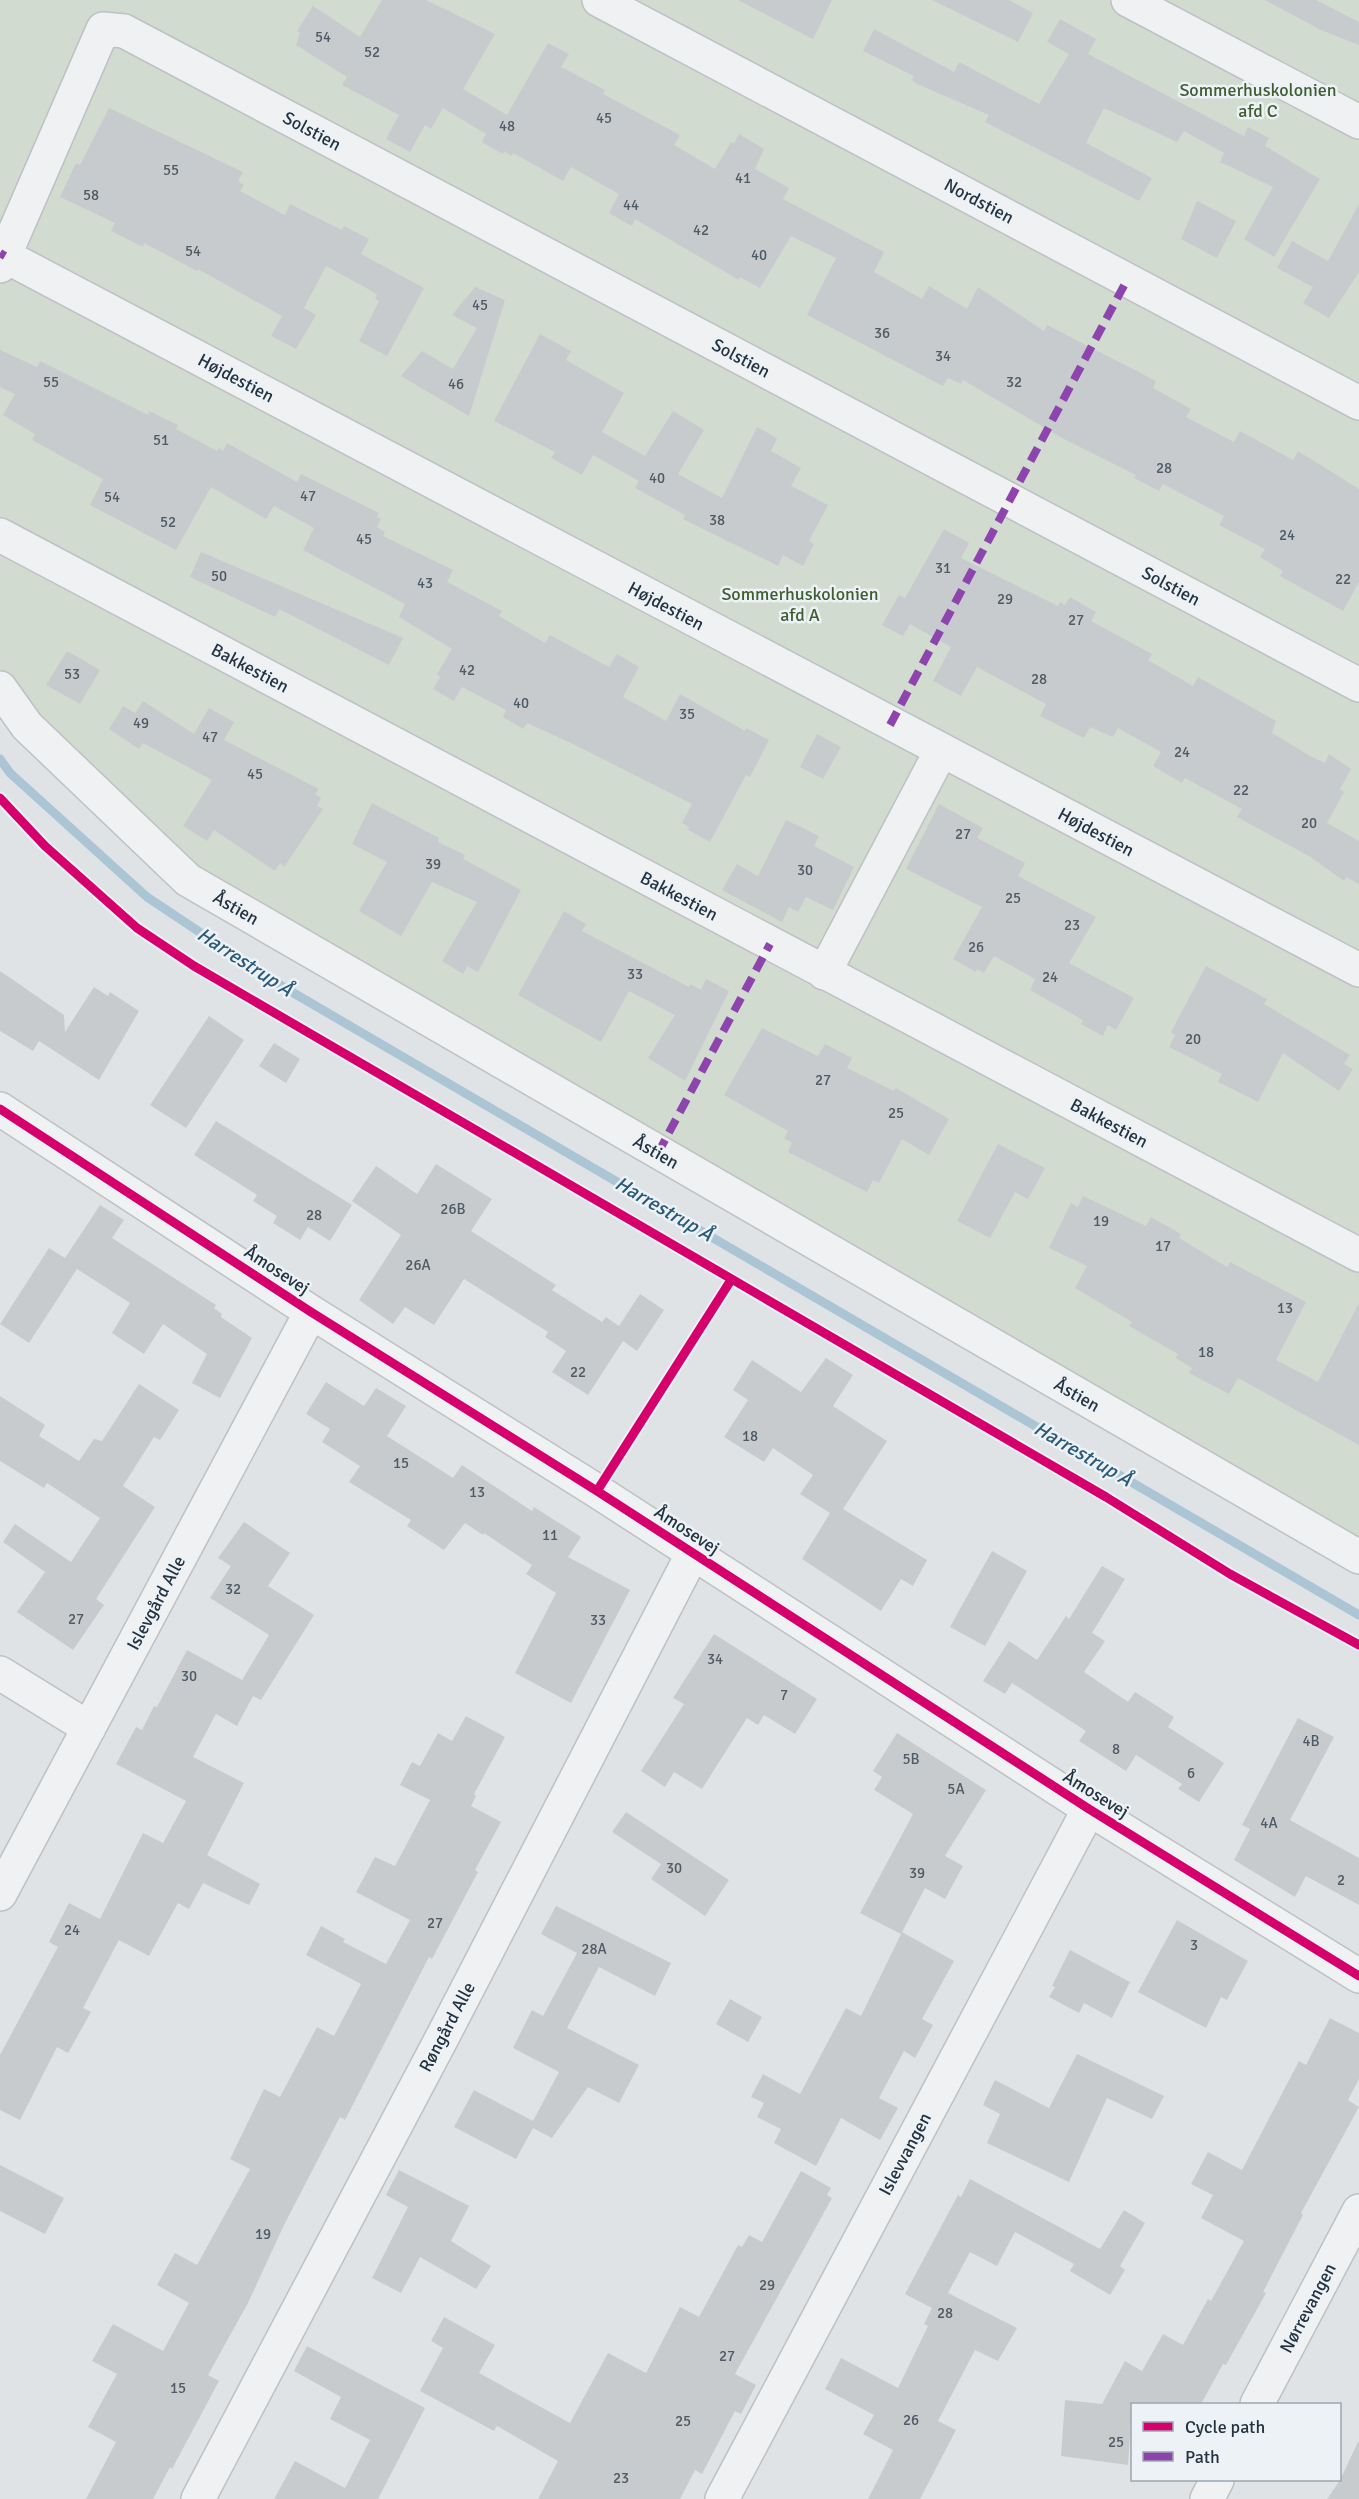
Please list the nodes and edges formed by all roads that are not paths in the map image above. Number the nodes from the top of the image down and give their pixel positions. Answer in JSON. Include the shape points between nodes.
{"nodes":[{"id":1,"x":599,"y":0,"type":"edge"},
{"id":2,"x":1128,"y":0,"type":"edge"},
{"id":3,"x":1359,"y":122,"type":"edge"},
{"id":4,"x":3,"y":261,"type":"edge"},
{"id":5,"x":1359,"y":403,"type":"edge"},
{"id":6,"x":0,"y":535,"type":"edge"},
{"id":7,"x":1359,"y":685,"type":"edge"},
{"id":8,"x":0,"y":688,"type":"edge"},
{"id":9,"x":941,"y":751,"type":"junction"},
{"id":10,"x":1359,"y":970,"type":"edge"},
{"id":11,"x":824,"y":973,"type":"junction"},
{"id":12,"x":0,"y":1108,"type":"edge"},
{"id":13,"x":1359,"y":1255,"type":"edge"},
{"id":14,"x":311,"y":1312,"type":"junction"},
{"id":15,"x":693,"y":1553,"type":"junction"},
{"id":16,"x":1359,"y":1557,"type":"edge"},
{"id":17,"x":0,"y":1672,"type":"edge"},
{"id":18,"x":89,"y":1728,"type":"junction"},
{"id":19,"x":1089,"y":1809,"type":"junction"},
{"id":20,"x":0,"y":1894,"type":"edge"},
{"id":21,"x":1359,"y":1976,"type":"edge"},
{"id":22,"x":1359,"y":2211,"type":"edge"},
{"id":23,"x":1258,"y":2403,"type":"edge"},
{"id":24,"x":1216,"y":2481,"type":"edge"},
{"id":25,"x":198,"y":2499,"type":"edge"},
{"id":26,"x":722,"y":2499,"type":"edge"},
{"id":27,"x":1207,"y":2499,"type":"edge"}],
"edges":[{"from":1,"to":5,"type":"street","name":"Nordstien"},
{"from":2,"to":3,"type":"street"},
{"from":4,"to":7,"type":"street","name":"Solstien","via":[[103,29],[124,32]]},
{"from":4,"to":9,"type":"street","name":"Højdestien"},
{"from":6,"to":11,"type":"street","name":"Bakkestien"},
{"from":8,"to":16,"type":"street","name":"Åstien","via":[[27,726],[188,880]]},
{"from":9,"to":10,"type":"street","name":"Højdestien"},
{"from":9,"to":11,"type":"street"},
{"from":11,"to":13,"type":"street","name":"Bakkestien"},
{"from":12,"to":14,"type":"street","name":"Åmosevej"},
{"from":14,"to":15,"type":"street","name":"Åmosevej"},
{"from":14,"to":18,"type":"street","name":"Islevgård Alle"},
{"from":15,"to":19,"type":"street","name":"Åmosevej"},
{"from":15,"to":25,"type":"street","name":"Røngård Alle"},
{"from":17,"to":18,"type":"street"},
{"from":18,"to":20,"type":"street","name":"Islevgård Alle"},
{"from":19,"to":21,"type":"street","name":"Åmosevej"},
{"from":19,"to":26,"type":"street","name":"Islevvangen"},
{"from":22,"to":23,"type":"street","name":"Nørrevangen"},
{"from":24,"to":27,"type":"street"}]}
